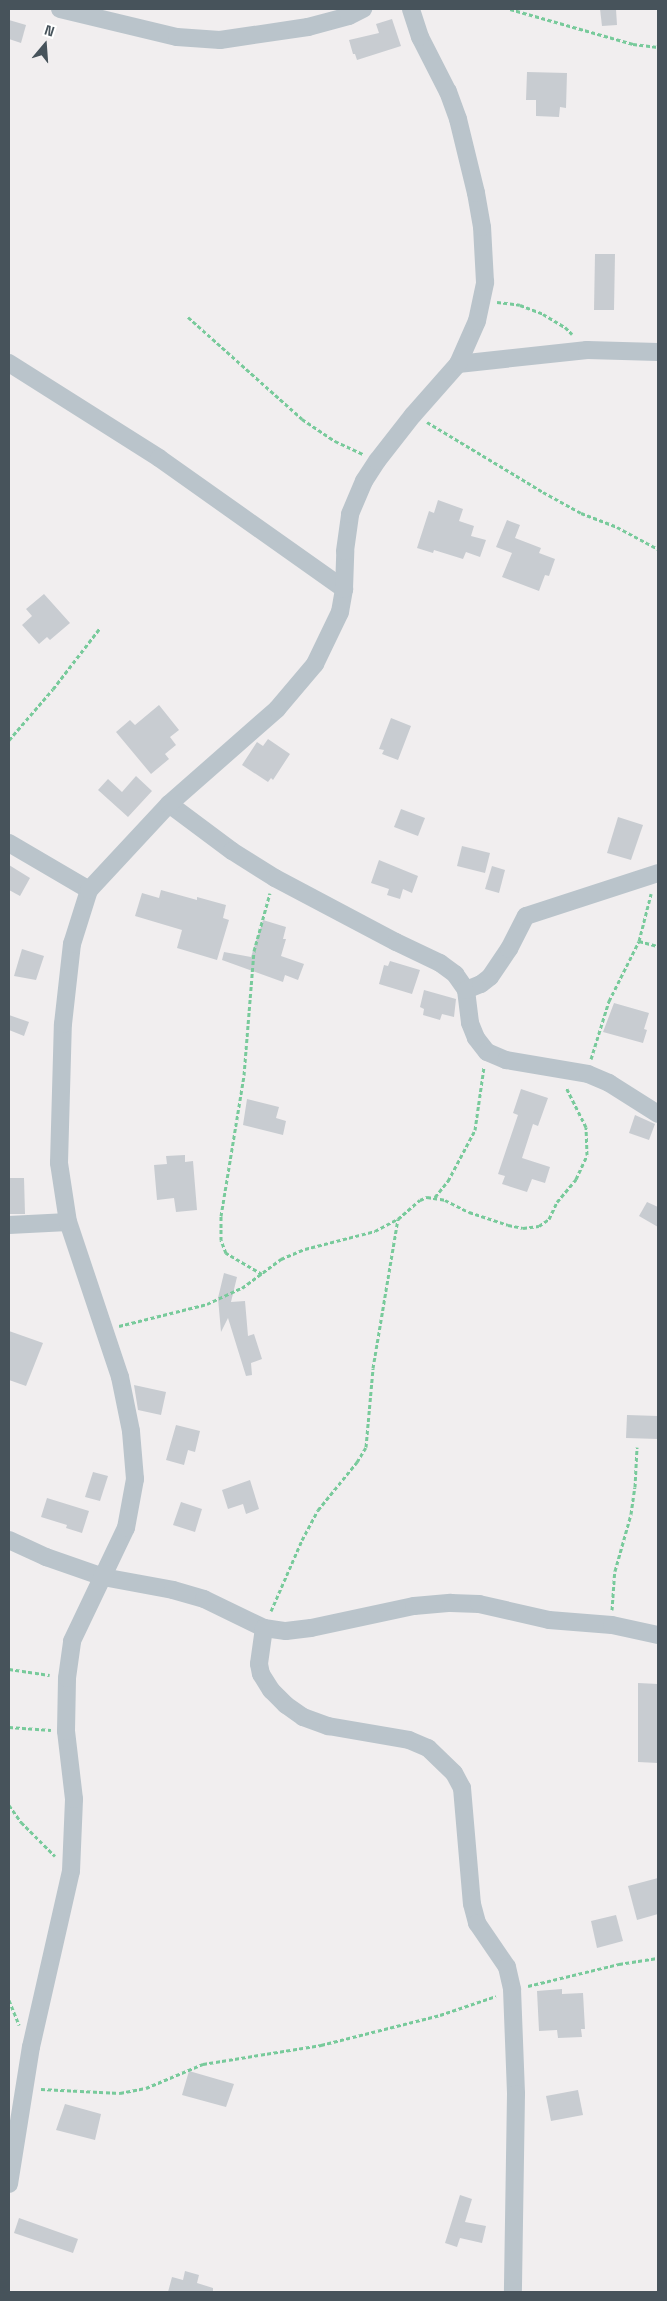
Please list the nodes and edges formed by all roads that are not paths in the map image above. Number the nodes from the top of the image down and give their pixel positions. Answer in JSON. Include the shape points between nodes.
{"nodes":[{"id":1,"x":60,"y":9,"type":"edge"},
{"id":2,"x":363,"y":9,"type":"edge"},
{"id":3,"x":410,"y":9,"type":"edge"},
{"id":4,"x":658,"y":352,"type":"edge"},
{"id":5,"x":9,"y":363,"type":"edge"},
{"id":6,"x":458,"y":364,"type":"junction"},
{"id":7,"x":344,"y":589,"type":"junction"},
{"id":8,"x":169,"y":804,"type":"junction"},
{"id":9,"x":9,"y":842,"type":"edge"},
{"id":10,"x":657,"y":873,"type":"edge"},
{"id":11,"x":89,"y":890,"type":"junction"},
{"id":12,"x":466,"y":990,"type":"junction"},
{"id":13,"x":658,"y":1114,"type":"edge"},
{"id":14,"x":68,"y":1222,"type":"junction"},
{"id":15,"x":9,"y":1226,"type":"edge"},
{"id":16,"x":9,"y":1540,"type":"edge"},
{"id":17,"x":103,"y":1577,"type":"junction"},
{"id":18,"x":264,"y":1628,"type":"junction"},
{"id":19,"x":658,"y":1635,"type":"edge"},
{"id":20,"x":9,"y":2184,"type":"edge"},
{"id":21,"x":513,"y":2292,"type":"edge"}],
"edges":[{"from":1,"to":2,"type":"street","via":[[177,37],[220,40],[308,27]]},
{"from":3,"to":6,"type":"street","via":[[420,37],[448,92],[468,158],[482,227],[485,282],[482,302]]},
{"from":4,"to":6,"type":"street","via":[[587,350]]},
{"from":5,"to":7,"type":"street","via":[[159,458]]},
{"from":6,"to":7,"type":"street","via":[[377,460],[364,482],[350,514]]},
{"from":7,"to":8,"type":"street","via":[[340,612],[315,664],[277,709]]},
{"from":8,"to":11,"type":"street"},
{"from":8,"to":12,"type":"street","via":[[275,878],[440,963],[455,974]]},
{"from":9,"to":11,"type":"street"},
{"from":10,"to":12,"type":"street","via":[[526,916],[490,977]]},
{"from":11,"to":14,"type":"street","via":[[72,944],[62,1024],[59,1164]]},
{"from":12,"to":13,"type":"street","via":[[470,1023],[487,1052],[506,1060],[588,1074],[608,1082]]},
{"from":14,"to":15,"type":"street"},
{"from":14,"to":17,"type":"street","via":[[120,1377],[132,1432],[136,1479],[126,1528]]},
{"from":16,"to":17,"type":"street"},
{"from":17,"to":18,"type":"street","via":[[204,1599]]},
{"from":17,"to":20,"type":"street","via":[[72,1641],[66,1678],[66,1731],[74,1799],[71,1871],[23,2088]]},
{"from":18,"to":19,"type":"street","via":[[286,1631],[311,1628],[414,1606],[451,1603],[479,1604],[569,1623],[612,1625]]},
{"from":18,"to":21,"type":"street","via":[[259,1664],[261,1674],[271,1690],[286,1704],[303,1717],[328,1726],[409,1740],[428,1748],[443,1760],[462,1788],[468,1876],[477,1923],[507,1967],[512,1989],[516,2094]]}]}
